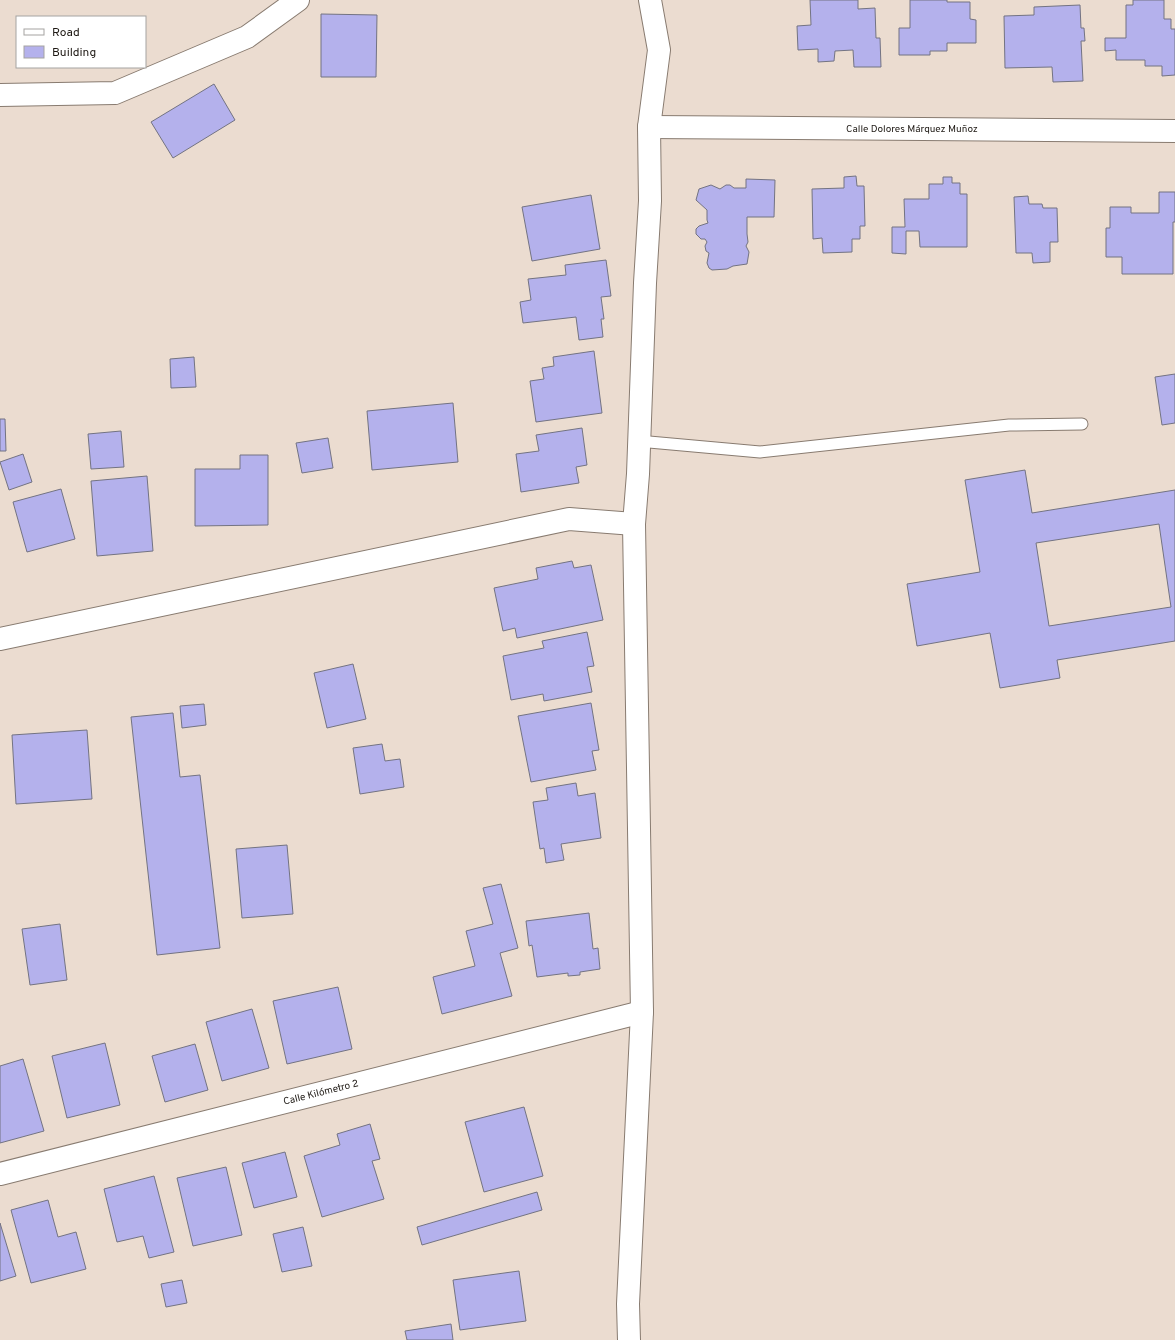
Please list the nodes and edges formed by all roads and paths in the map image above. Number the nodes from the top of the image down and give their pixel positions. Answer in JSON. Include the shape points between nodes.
{"nodes":[{"id":1,"x":298,"y":0,"type":"edge"},
{"id":2,"x":650,"y":0,"type":"edge"},
{"id":3,"x":0,"y":95,"type":"edge"},
{"id":4,"x":649,"y":127,"type":"junction"},
{"id":5,"x":1175,"y":131,"type":"edge"},
{"id":6,"x":1082,"y":424,"type":"dead end"},
{"id":7,"x":638,"y":441,"type":"junction"},
{"id":8,"x":634,"y":524,"type":"junction"},
{"id":9,"x":0,"y":639,"type":"edge"},
{"id":10,"x":642,"y":1012,"type":"junction"},
{"id":11,"x":0,"y":1174,"type":"edge"},
{"id":12,"x":629,"y":1340,"type":"edge"}],
"edges":[{"from":1,"to":3,"type":"street","via":[[247,37],[115,93]]},
{"from":2,"to":4,"type":"street","via":[[659,50]]},
{"from":4,"to":5,"type":"street","name":"Calle Dolores Márquez Muñoz"},
{"from":4,"to":7,"type":"street","via":[[650,201]]},
{"from":6,"to":7,"type":"lane","via":[[1009,425],[760,452]]},
{"from":7,"to":8,"type":"street"},
{"from":8,"to":9,"type":"street","via":[[569,518]]},
{"from":8,"to":10,"type":"street"},
{"from":10,"to":11,"type":"street","name":"Calle Kilómetro 2"},
{"from":10,"to":12,"type":"street","via":[[628,1304]]}]}
